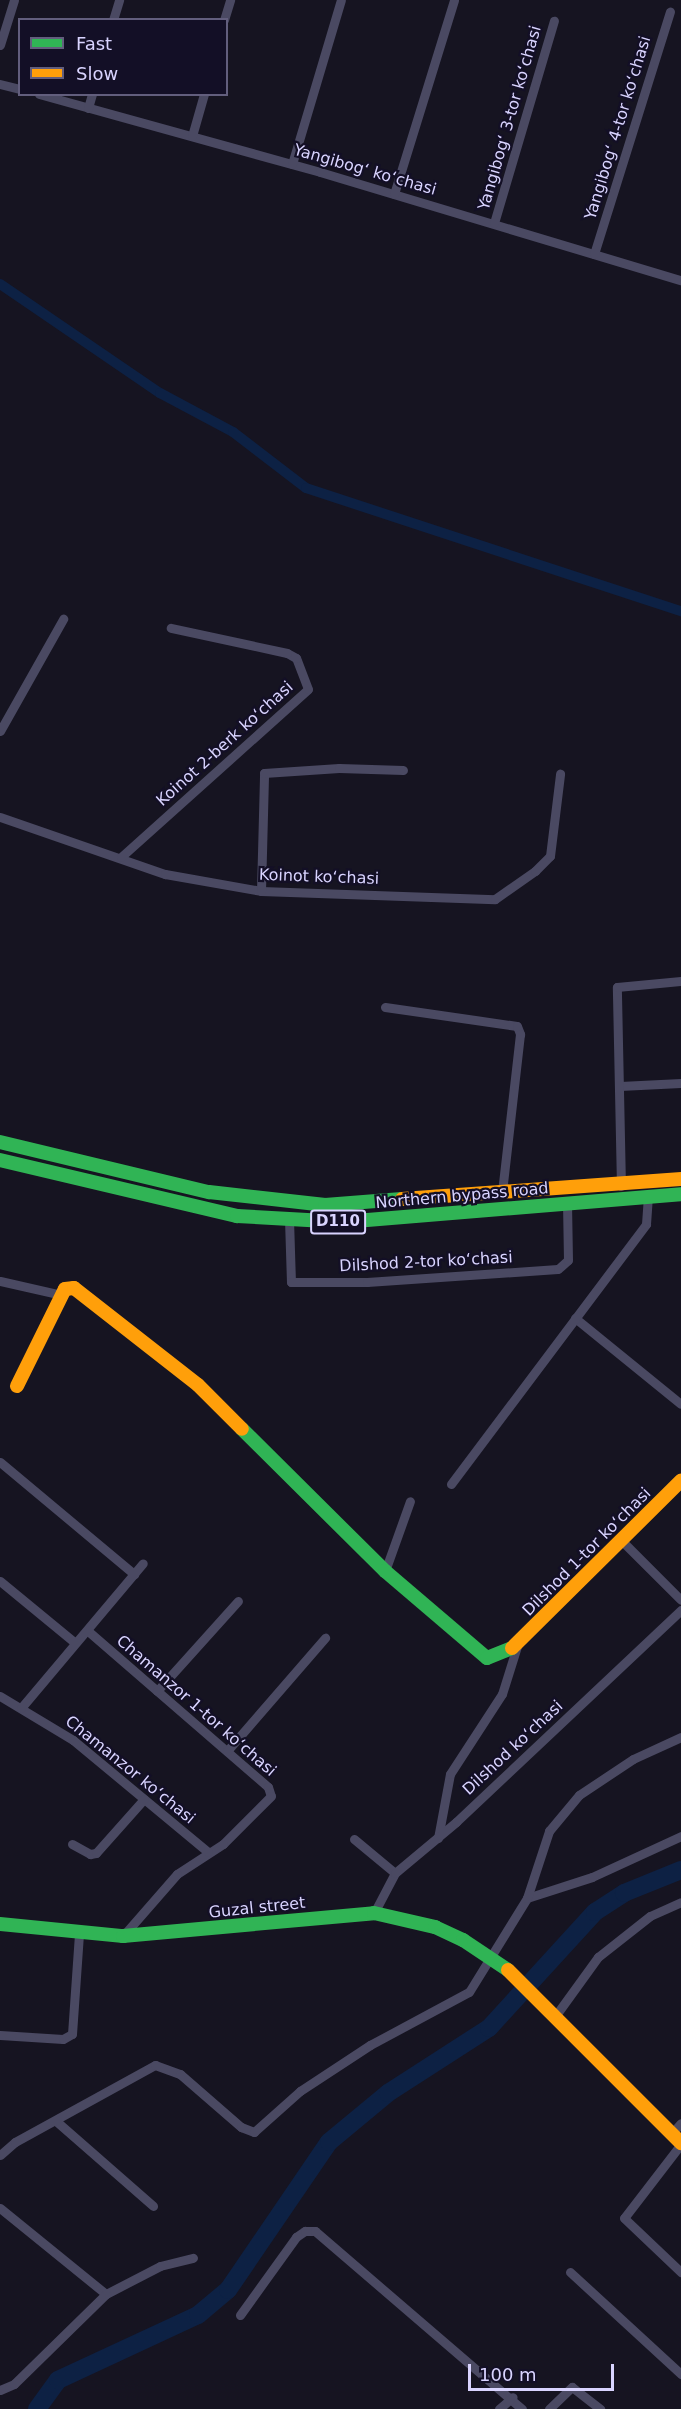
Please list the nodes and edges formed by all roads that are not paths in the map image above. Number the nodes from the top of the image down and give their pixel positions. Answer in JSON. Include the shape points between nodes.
{"nodes":[{"id":1,"x":14,"y":0,"type":"edge"},
{"id":2,"x":119,"y":0,"type":"edge"},
{"id":3,"x":230,"y":0,"type":"edge"},
{"id":4,"x":341,"y":0,"type":"edge"},
{"id":5,"x":454,"y":0,"type":"edge"},
{"id":6,"x":670,"y":12,"type":"dead end"},
{"id":7,"x":114,"y":18,"type":"edge"},
{"id":8,"x":226,"y":18,"type":"edge"},
{"id":9,"x":554,"y":21,"type":"dead end"},
{"id":10,"x":0,"y":45,"type":"edge"},
{"id":11,"x":0,"y":84,"type":"edge"},
{"id":12,"x":18,"y":88,"type":"edge"},
{"id":13,"x":46,"y":96,"type":"edge"},
{"id":14,"x":91,"y":96,"type":"edge"},
{"id":15,"x":203,"y":96,"type":"edge"},
{"id":16,"x":88,"y":108,"type":"junction"},
{"id":17,"x":192,"y":136,"type":"junction"},
{"id":18,"x":292,"y":164,"type":"junction"},
{"id":19,"x":394,"y":194,"type":"junction"},
{"id":20,"x":495,"y":223,"type":"junction"},
{"id":21,"x":594,"y":254,"type":"junction"},
{"id":22,"x":681,"y":280,"type":"edge"},
{"id":23,"x":63,"y":619,"type":"dead end"},
{"id":24,"x":171,"y":628,"type":"dead end"},
{"id":25,"x":0,"y":731,"type":"edge"},
{"id":26,"x":403,"y":770,"type":"dead end"},
{"id":27,"x":560,"y":774,"type":"dead end"},
{"id":28,"x":0,"y":817,"type":"edge"},
{"id":29,"x":121,"y":857,"type":"junction"},
{"id":30,"x":261,"y":891,"type":"junction"},
{"id":31,"x":681,"y":981,"type":"edge"},
{"id":32,"x":385,"y":1007,"type":"dead end"},
{"id":33,"x":681,"y":1083,"type":"edge"},
{"id":34,"x":620,"y":1086,"type":"junction"},
{"id":35,"x":0,"y":1142,"type":"edge"},
{"id":36,"x":0,"y":1160,"type":"edge"},
{"id":37,"x":128,"y":1173,"type":"junction"},
{"id":38,"x":681,"y":1179,"type":"edge"},
{"id":39,"x":621,"y":1183,"type":"junction"},
{"id":40,"x":127,"y":1191,"type":"junction"},
{"id":41,"x":502,"y":1193,"type":"junction"},
{"id":42,"x":681,"y":1194,"type":"edge"},
{"id":43,"x":648,"y":1196,"type":"junction"},
{"id":44,"x":622,"y":1198,"type":"junction"},
{"id":45,"x":567,"y":1205,"type":"junction"},
{"id":46,"x":289,"y":1219,"type":"junction"},
{"id":47,"x":0,"y":1281,"type":"edge"},
{"id":48,"x":62,"y":1295,"type":"junction"},
{"id":49,"x":575,"y":1318,"type":"junction"},
{"id":50,"x":17,"y":1386,"type":"dead end"},
{"id":51,"x":681,"y":1404,"type":"edge"},
{"id":52,"x":0,"y":1462,"type":"edge"},
{"id":53,"x":681,"y":1481,"type":"edge"},
{"id":54,"x":451,"y":1484,"type":"dead end"},
{"id":55,"x":410,"y":1501,"type":"dead end"},
{"id":56,"x":622,"y":1541,"type":"junction"},
{"id":57,"x":143,"y":1563,"type":"dead end"},
{"id":58,"x":385,"y":1571,"type":"junction"},
{"id":59,"x":134,"y":1574,"type":"junction"},
{"id":60,"x":0,"y":1581,"type":"edge"},
{"id":61,"x":681,"y":1600,"type":"edge"},
{"id":62,"x":238,"y":1601,"type":"dead end"},
{"id":63,"x":681,"y":1610,"type":"edge"},
{"id":64,"x":88,"y":1631,"type":"junction"},
{"id":65,"x":325,"y":1638,"type":"dead end"},
{"id":66,"x":74,"y":1642,"type":"junction"},
{"id":67,"x":517,"y":1646,"type":"junction"},
{"id":68,"x":157,"y":1691,"type":"junction"},
{"id":69,"x":0,"y":1696,"type":"edge"},
{"id":70,"x":21,"y":1708,"type":"junction"},
{"id":71,"x":681,"y":1737,"type":"edge"},
{"id":72,"x":227,"y":1751,"type":"junction"},
{"id":73,"x":144,"y":1799,"type":"junction"},
{"id":74,"x":681,"y":1836,"type":"edge"},
{"id":75,"x":438,"y":1838,"type":"junction"},
{"id":76,"x":354,"y":1839,"type":"dead end"},
{"id":77,"x":72,"y":1844,"type":"dead end"},
{"id":78,"x":208,"y":1852,"type":"junction"},
{"id":79,"x":395,"y":1874,"type":"junction"},
{"id":80,"x":527,"y":1898,"type":"junction"},
{"id":81,"x":681,"y":1902,"type":"edge"},
{"id":82,"x":374,"y":1913,"type":"junction"},
{"id":83,"x":0,"y":1924,"type":"edge"},
{"id":84,"x":80,"y":1933,"type":"junction"},
{"id":85,"x":123,"y":1936,"type":"junction"},
{"id":86,"x":493,"y":1958,"type":"junction"},
{"id":87,"x":556,"y":2015,"type":"junction"},
{"id":88,"x":0,"y":2035,"type":"edge"},
{"id":89,"x":56,"y":2121,"type":"junction"},
{"id":90,"x":679,"y":2136,"type":"edge"},
{"id":91,"x":0,"y":2155,"type":"edge"},
{"id":92,"x":153,"y":2206,"type":"dead end"},
{"id":93,"x":0,"y":2208,"type":"edge"},
{"id":94,"x":193,"y":2258,"type":"dead end"},
{"id":95,"x":570,"y":2272,"type":"dead end"},
{"id":96,"x":681,"y":2272,"type":"edge"},
{"id":97,"x":106,"y":2295,"type":"junction"},
{"id":98,"x":240,"y":2315,"type":"dead end"},
{"id":99,"x":681,"y":2374,"type":"edge"},
{"id":100,"x":0,"y":2390,"type":"edge"},
{"id":101,"x":513,"y":2397,"type":"junction"},
{"id":102,"x":499,"y":2409,"type":"edge"},
{"id":103,"x":522,"y":2409,"type":"edge"},
{"id":104,"x":549,"y":2409,"type":"edge"},
{"id":105,"x":600,"y":2409,"type":"edge"}],
"edges":[{"from":1,"to":10,"type":"street"},
{"from":2,"to":7,"type":"street"},
{"from":3,"to":8,"type":"street"},
{"from":4,"to":18,"type":"street"},
{"from":5,"to":19,"type":"street"},
{"from":6,"to":21,"type":"street","name":"Yangibogʻ 4-tor koʻchasi"},
{"from":9,"to":20,"type":"street","name":"Yangibogʻ 3-tor koʻchasi"},
{"from":11,"to":12,"type":"street"},
{"from":13,"to":16,"type":"street","name":"Yangibogʻ koʻchasi"},
{"from":14,"to":16,"type":"street"},
{"from":15,"to":17,"type":"street"},
{"from":16,"to":17,"type":"street","name":"Yangibogʻ koʻchasi"},
{"from":17,"to":18,"type":"street","name":"Yangibogʻ koʻchasi"},
{"from":18,"to":19,"type":"street","name":"Yangibogʻ koʻchasi"},
{"from":19,"to":20,"type":"street","name":"Yangibogʻ koʻchasi"},
{"from":20,"to":21,"type":"street","name":"Yangibogʻ koʻchasi"},
{"from":21,"to":22,"type":"street","name":"Yangibogʻ koʻchasi"},
{"from":23,"to":25,"type":"street"},
{"from":24,"to":29,"type":"street","name":"Koinot 2-berk koʻchasi","via":[[287,653],[296,658],[308,689]]},
{"from":26,"to":30,"type":"street","via":[[339,768],[264,773]]},
{"from":27,"to":30,"type":"street","name":"Koinot koʻchasi","via":[[550,856],[495,898]]},
{"from":28,"to":29,"type":"street","name":"Koinot koʻchasi"},
{"from":29,"to":30,"type":"street","name":"Koinot koʻchasi","via":[[165,874]]},
{"from":31,"to":34,"type":"street","via":[[617,987]]},
{"from":32,"to":41,"type":"street","via":[[517,1026],[520,1034]]},
{"from":33,"to":34,"type":"street"},
{"from":34,"to":39,"type":"street"},
{"from":35,"to":37,"type":"street","name":"Northern bypass road","number":"D110"},
{"from":36,"to":40,"type":"street","name":"Northern bypass road","number":"D110"},
{"from":37,"to":40,"type":"street"},
{"from":37,"to":41,"type":"street","name":"Northern bypass road","number":"D110","via":[[209,1192],[325,1205]]},
{"from":38,"to":39,"type":"street","name":"Northern bypass road","number":"D110"},
{"from":39,"to":41,"type":"street","name":"Northern bypass road","number":"D110"},
{"from":39,"to":44,"type":"street"},
{"from":40,"to":46,"type":"street","name":"Northern bypass road","number":"D110","via":[[237,1216]]},
{"from":42,"to":43,"type":"street","name":"Northern bypass road","number":"D110"},
{"from":43,"to":44,"type":"street","name":"Northern bypass road","number":"D110"},
{"from":43,"to":49,"type":"street","via":[[646,1224]]},
{"from":44,"to":45,"type":"street","name":"Northern bypass road","number":"D110"},
{"from":45,"to":46,"type":"street","name":"Northern bypass road","number":"D110","via":[[343,1222]]},
{"from":45,"to":46,"type":"street","name":"Dilshod 2-tor koʻchasi","via":[[568,1260],[558,1269],[366,1282],[291,1282]]},
{"from":47,"to":48,"type":"street"},
{"from":48,"to":50,"type":"street"},
{"from":48,"to":58,"type":"street","via":[[68,1286],[74,1288],[198,1385]]},
{"from":49,"to":51,"type":"street"},
{"from":49,"to":54,"type":"street"},
{"from":52,"to":59,"type":"street"},
{"from":53,"to":56,"type":"street","name":"Dilshod 1-tor koʻchasi"},
{"from":55,"to":58,"type":"street"},
{"from":56,"to":61,"type":"street"},
{"from":56,"to":67,"type":"street","name":"Dilshod 1-tor koʻchasi"},
{"from":57,"to":59,"type":"street"},
{"from":58,"to":67,"type":"street","via":[[479,1655],[494,1658]]},
{"from":59,"to":64,"type":"street"},
{"from":60,"to":66,"type":"street"},
{"from":62,"to":68,"type":"street"},
{"from":63,"to":75,"type":"street","name":"Dilshod koʻchasi"},
{"from":64,"to":66,"type":"street"},
{"from":64,"to":68,"type":"street","name":"Chamanzor 1-tor koʻchasi"},
{"from":65,"to":72,"type":"street"},
{"from":66,"to":70,"type":"street"},
{"from":67,"to":75,"type":"street","via":[[502,1694],[450,1774]]},
{"from":68,"to":72,"type":"street","name":"Chamanzor 1-tor koʻchasi"},
{"from":69,"to":70,"type":"street","name":"Chamanzor koʻchasi"},
{"from":70,"to":73,"type":"street","name":"Chamanzor koʻchasi","via":[[73,1740]]},
{"from":71,"to":80,"type":"street","via":[[633,1759],[579,1795],[549,1831]]},
{"from":72,"to":78,"type":"street","name":"Chamanzor 1-tor koʻchasi","via":[[268,1787],[271,1796],[223,1844]]},
{"from":73,"to":77,"type":"street","via":[[96,1853],[81,1851]]},
{"from":73,"to":78,"type":"street","name":"Chamanzor koʻchasi"},
{"from":74,"to":80,"type":"street","via":[[592,1877]]},
{"from":75,"to":79,"type":"street","name":"Dilshod koʻchasi"},
{"from":76,"to":79,"type":"street"},
{"from":78,"to":85,"type":"street","via":[[177,1874]]},
{"from":79,"to":82,"type":"street","name":"Dilshod koʻchasi"},
{"from":80,"to":86,"type":"street"},
{"from":81,"to":87,"type":"street","via":[[651,1916],[598,1957]]},
{"from":82,"to":85,"type":"street","name":"Guzal street"},
{"from":82,"to":86,"type":"street","name":"Guzal street","via":[[435,1927]]},
{"from":83,"to":84,"type":"street","name":"Guzal street"},
{"from":84,"to":85,"type":"street","name":"Guzal street"},
{"from":84,"to":88,"type":"street","via":[[72,2034],[63,2039]]},
{"from":86,"to":87,"type":"street","name":"Guzal street"},
{"from":86,"to":89,"type":"street","via":[[469,1992],[370,2045],[300,2091],[254,2132],[240,2127],[180,2074],[162,2066],[146,2069]]},
{"from":87,"to":90,"type":"street","name":"Guzal street"},
{"from":89,"to":91,"type":"street"},
{"from":89,"to":92,"type":"street"},
{"from":90,"to":96,"type":"street","via":[[624,2218]]},
{"from":93,"to":97,"type":"street"},
{"from":94,"to":97,"type":"street","via":[[160,2265]]},
{"from":95,"to":99,"type":"street"},
{"from":97,"to":100,"type":"street","via":[[14,2384]]},
{"from":98,"to":101,"type":"street","via":[[296,2237],[305,2231],[315,2231]]},
{"from":101,"to":102,"type":"street"},
{"from":101,"to":103,"type":"street"},
{"from":104,"to":105,"type":"street","via":[[572,2387]]}]}
